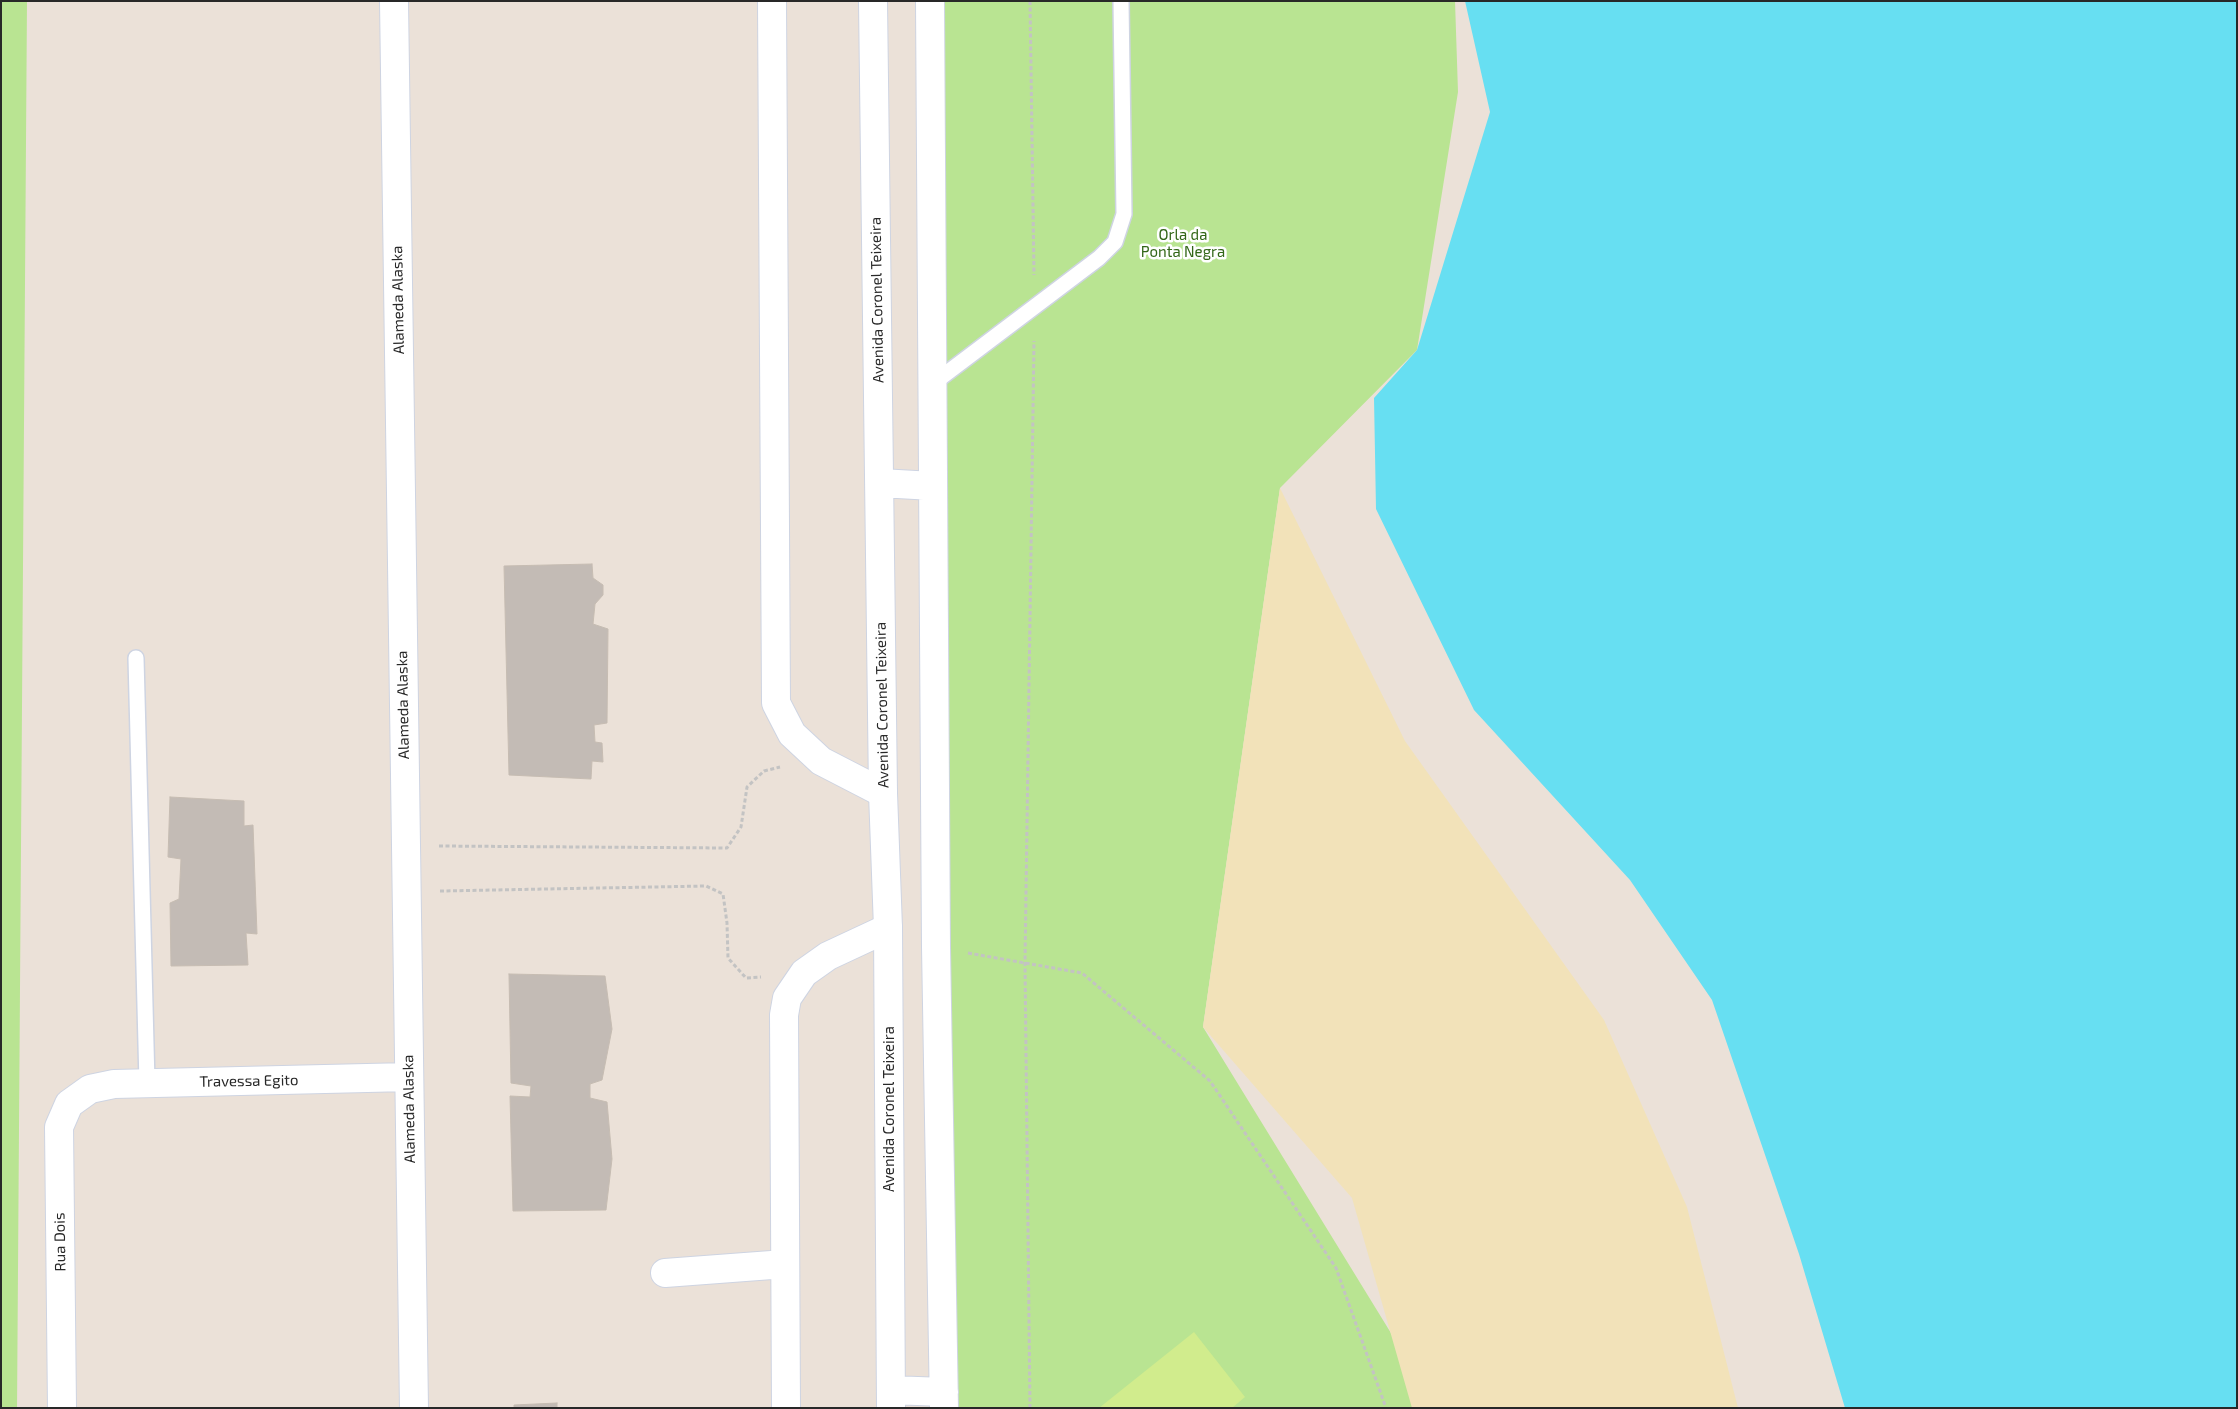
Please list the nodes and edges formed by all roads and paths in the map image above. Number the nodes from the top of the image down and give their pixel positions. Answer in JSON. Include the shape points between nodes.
{"nodes":[{"id":1,"x":394,"y":1,"type":"edge"},
{"id":2,"x":772,"y":1,"type":"edge"},
{"id":3,"x":873,"y":1,"type":"edge"},
{"id":4,"x":930,"y":1,"type":"edge"},
{"id":5,"x":1030,"y":1,"type":"edge"},
{"id":6,"x":1122,"y":1,"type":"edge"},
{"id":7,"x":1035,"y":307,"type":"junction"},
{"id":8,"x":932,"y":385,"type":"junction"},
{"id":9,"x":880,"y":483,"type":"junction"},
{"id":10,"x":932,"y":486,"type":"junction"},
{"id":11,"x":136,"y":658,"type":"dead end"},
{"id":12,"x":821,"y":761,"type":"junction"},
{"id":13,"x":883,"y":793,"type":"junction"},
{"id":14,"x":405,"y":846,"type":"junction"},
{"id":15,"x":406,"y":891,"type":"junction"},
{"id":16,"x":888,"y":928,"type":"junction"},
{"id":17,"x":936,"y":947,"type":"junction"},
{"id":18,"x":1025,"y":963,"type":"junction"},
{"id":19,"x":804,"y":974,"type":"junction"},
{"id":20,"x":409,"y":1077,"type":"junction"},
{"id":21,"x":146,"y":1083,"type":"junction"},
{"id":22,"x":90,"y":1090,"type":"joint"},
{"id":23,"x":785,"y":1264,"type":"junction"},
{"id":24,"x":665,"y":1273,"type":"dead end"},
{"id":25,"x":891,"y":1399,"type":"edge"},
{"id":26,"x":944,"y":1400,"type":"edge"},
{"id":27,"x":62,"y":1408,"type":"edge"},
{"id":28,"x":414,"y":1408,"type":"edge"},
{"id":29,"x":786,"y":1408,"type":"edge"},
{"id":30,"x":1030,"y":1408,"type":"edge"},
{"id":31,"x":1386,"y":1408,"type":"edge"}],
"edges":[{"from":1,"to":14,"type":"street","name":"Alameda Alaska"},
{"from":2,"to":12,"type":"street","via":[[776,703],[792,734]]},
{"from":3,"to":9,"type":"street","name":"Avenida Coronel Teixeira"},
{"from":4,"to":8,"type":"street"},
{"from":5,"to":7,"type":"path"},
{"from":6,"to":7,"type":"lane","via":[[1124,214],[1110,248]]},
{"from":7,"to":8,"type":"lane"},
{"from":7,"to":18,"type":"path"},
{"from":8,"to":10,"type":"street"},
{"from":9,"to":10,"type":"street"},
{"from":9,"to":13,"type":"street","name":"Avenida Coronel Teixeira"},
{"from":10,"to":17,"type":"street"},
{"from":11,"to":21,"type":"lane"},
{"from":12,"to":13,"type":"street"},
{"from":12,"to":14,"type":"path","via":[[800,773],[784,766],[764,771],[747,787],[741,827],[727,848]]},
{"from":13,"to":16,"type":"street","name":"Avenida Coronel Teixeira"},
{"from":14,"to":15,"type":"street","name":"Alameda Alaska"},
{"from":15,"to":19,"type":"path","via":[[706,886],[723,894],[728,958],[746,978]]},
{"from":15,"to":20,"type":"street","name":"Alameda Alaska"},
{"from":16,"to":19,"type":"street","via":[[828,956]]},
{"from":16,"to":25,"type":"street","name":"Avenida Coronel Teixeira"},
{"from":17,"to":18,"type":"path"},
{"from":17,"to":26,"type":"street"},
{"from":18,"to":30,"type":"path"},
{"from":18,"to":31,"type":"path","via":[[1082,973],[1210,1081],[1336,1268]]},
{"from":19,"to":23,"type":"street","via":[[787,998],[784,1015]]},
{"from":20,"to":21,"type":"street","name":"Travessa Egito"},
{"from":20,"to":28,"type":"street","name":"Alameda Alaska"},
{"from":21,"to":22,"type":"street","name":"Travessa Egito","via":[[114,1084]]},
{"from":22,"to":27,"type":"street","name":"Rua Dois","via":[[70,1104],[60,1127]]},
{"from":23,"to":24,"type":"street"},
{"from":23,"to":29,"type":"street"},
{"from":25,"to":26,"type":"street"}]}
